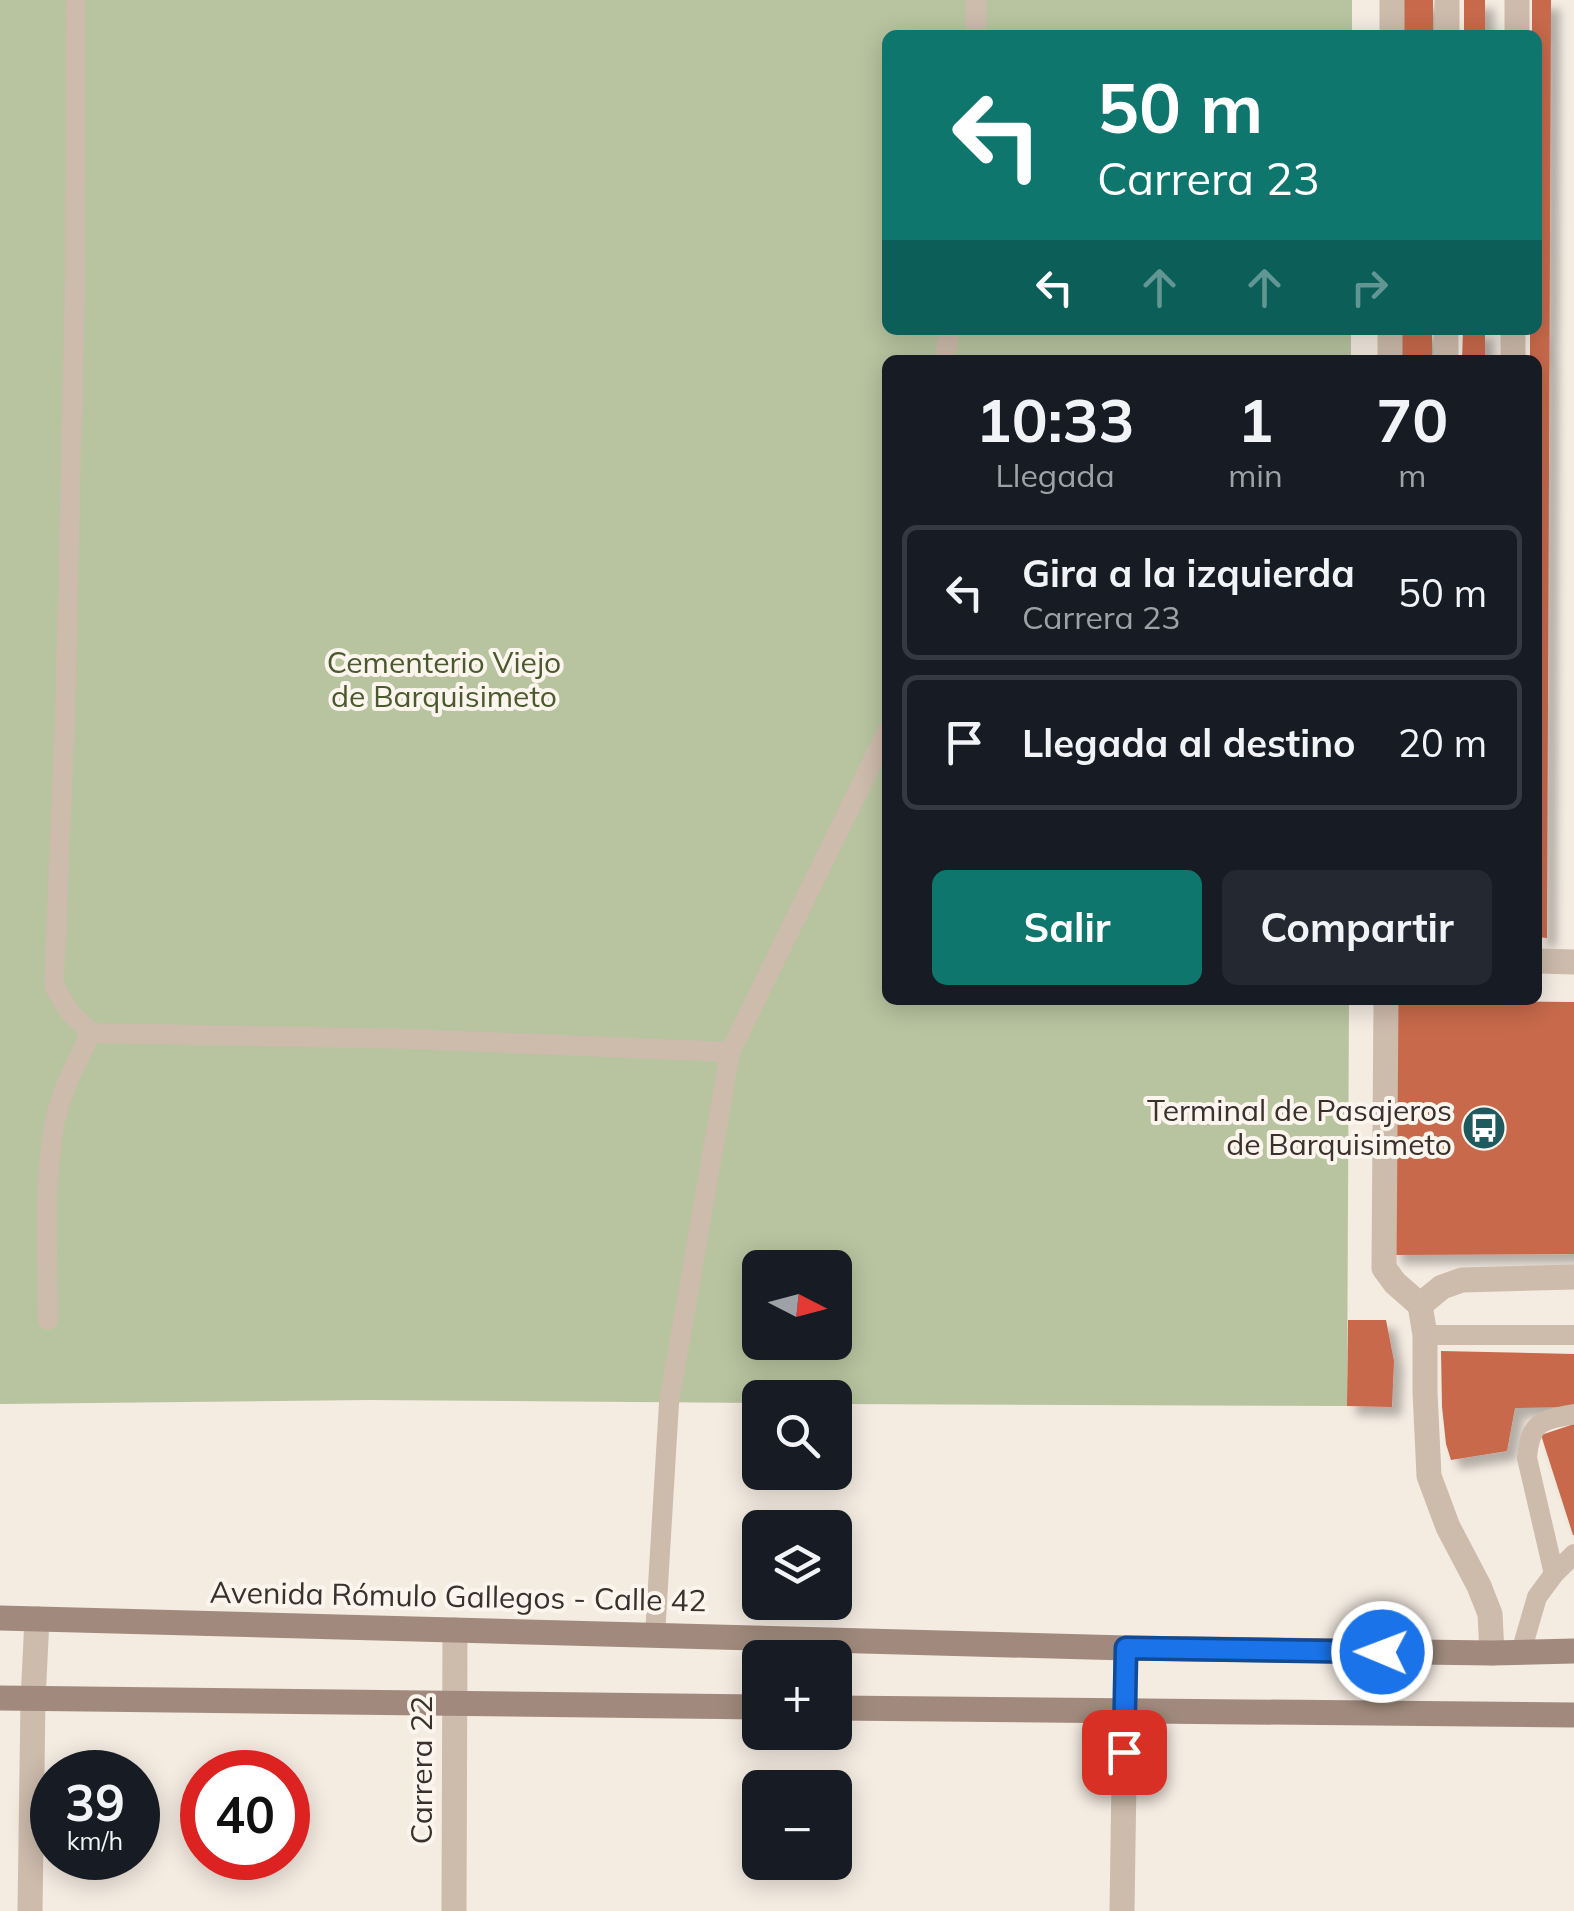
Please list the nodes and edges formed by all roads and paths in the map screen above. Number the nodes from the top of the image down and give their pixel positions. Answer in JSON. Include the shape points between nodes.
{"nodes":[{"id":1,"x":76,"y":0,"type":"edge"},
{"id":2,"x":976,"y":0,"type":"edge"},
{"id":3,"x":1392,"y":0,"type":"edge"},
{"id":4,"x":1447,"y":0,"type":"edge"},
{"id":5,"x":1517,"y":0,"type":"edge"},
{"id":6,"x":976,"y":30,"type":"edge"},
{"id":7,"x":1392,"y":30,"type":"edge"},
{"id":8,"x":1447,"y":30,"type":"edge"},
{"id":9,"x":1517,"y":30,"type":"edge"},
{"id":10,"x":882,"y":742,"type":"edge"},
{"id":11,"x":1542,"y":961,"type":"edge"},
{"id":12,"x":1574,"y":962,"type":"edge"},
{"id":13,"x":1386,"y":1005,"type":"edge"},
{"id":14,"x":91,"y":1032,"type":"junction"},
{"id":15,"x":730,"y":1052,"type":"junction"},
{"id":16,"x":1574,"y":1277,"type":"edge"},
{"id":17,"x":1420,"y":1305,"type":"junction"},
{"id":18,"x":48,"y":1320,"type":"dead end"},
{"id":19,"x":1574,"y":1334,"type":"edge"},
{"id":20,"x":1425,"y":1336,"type":"junction"},
{"id":21,"x":1574,"y":1414,"type":"edge"},
{"id":22,"x":1574,"y":1554,"type":"edge"},
{"id":23,"x":1554,"y":1574,"type":"junction"},
{"id":24,"x":0,"y":1618,"type":"edge"},
{"id":25,"x":37,"y":1619,"type":"junction"},
{"id":26,"x":454,"y":1630,"type":"junction"},
{"id":27,"x":655,"y":1635,"type":"junction"},
{"id":28,"x":1126,"y":1648,"type":"junction"},
{"id":29,"x":1574,"y":1651,"type":"edge"},
{"id":30,"x":1522,"y":1652,"type":"junction"},
{"id":31,"x":1492,"y":1653,"type":"junction"},
{"id":32,"x":0,"y":1698,"type":"edge"},
{"id":33,"x":33,"y":1700,"type":"junction"},
{"id":34,"x":454,"y":1703,"type":"junction"},
{"id":35,"x":742,"y":1707,"type":"edge"},
{"id":36,"x":852,"y":1708,"type":"edge"},
{"id":37,"x":1125,"y":1712,"type":"junction"},
{"id":38,"x":1574,"y":1715,"type":"edge"},
{"id":39,"x":30,"y":1911,"type":"edge"},
{"id":40,"x":454,"y":1911,"type":"edge"},
{"id":41,"x":1122,"y":1911,"type":"edge"}],
"edges":[{"from":1,"to":14,"type":"lane","via":[[75,286],[54,986]]},
{"from":2,"to":6,"type":"lane"},
{"from":3,"to":7,"type":"street"},
{"from":4,"to":8,"type":"street"},
{"from":5,"to":9,"type":"street"},
{"from":10,"to":15,"type":"lane"},
{"from":11,"to":12,"type":"street"},
{"from":13,"to":17,"type":"street","via":[[1384,1268]]},
{"from":14,"to":15,"type":"lane"},
{"from":14,"to":18,"type":"lane","via":[[54,1125]]},
{"from":15,"to":27,"type":"lane","via":[[669,1403]]},
{"from":16,"to":17,"type":"street","via":[[1462,1280]]},
{"from":17,"to":20,"type":"street"},
{"from":19,"to":20,"type":"lane"},
{"from":20,"to":31,"type":"street","via":[[1429,1476],[1490,1614]]},
{"from":21,"to":23,"type":"lane","via":[[1548,1418],[1529,1438],[1527,1458]]},
{"from":22,"to":23,"type":"lane"},
{"from":23,"to":30,"type":"lane","via":[[1537,1597]]},
{"from":24,"to":25,"type":"street","name":"Avenida Rómulo Gallegos - Calle 42"},
{"from":25,"to":26,"type":"street","name":"Avenida Rómulo Gallegos - Calle 42"},
{"from":25,"to":33,"type":"street"},
{"from":26,"to":27,"type":"street","name":"Avenida Rómulo Gallegos - Calle 42"},
{"from":26,"to":34,"type":"street","name":"Carrera 22"},
{"from":27,"to":28,"type":"street","name":"Avenida Rómulo Gallegos - Calle 42"},
{"from":28,"to":31,"type":"street","name":"Avenida Rómulo Gallegos - Calle 42"},
{"from":28,"to":37,"type":"street"},
{"from":29,"to":30,"type":"street","name":"Avenida Rómulo Gallegos - Calle 42"},
{"from":30,"to":31,"type":"street","name":"Avenida Rómulo Gallegos - Calle 42"},
{"from":32,"to":33,"type":"street"},
{"from":33,"to":34,"type":"street"},
{"from":33,"to":39,"type":"street"},
{"from":34,"to":35,"type":"street"},
{"from":34,"to":40,"type":"street","name":"Carrera 22"},
{"from":36,"to":37,"type":"street"},
{"from":37,"to":38,"type":"street"},
{"from":37,"to":41,"type":"street"}]}
